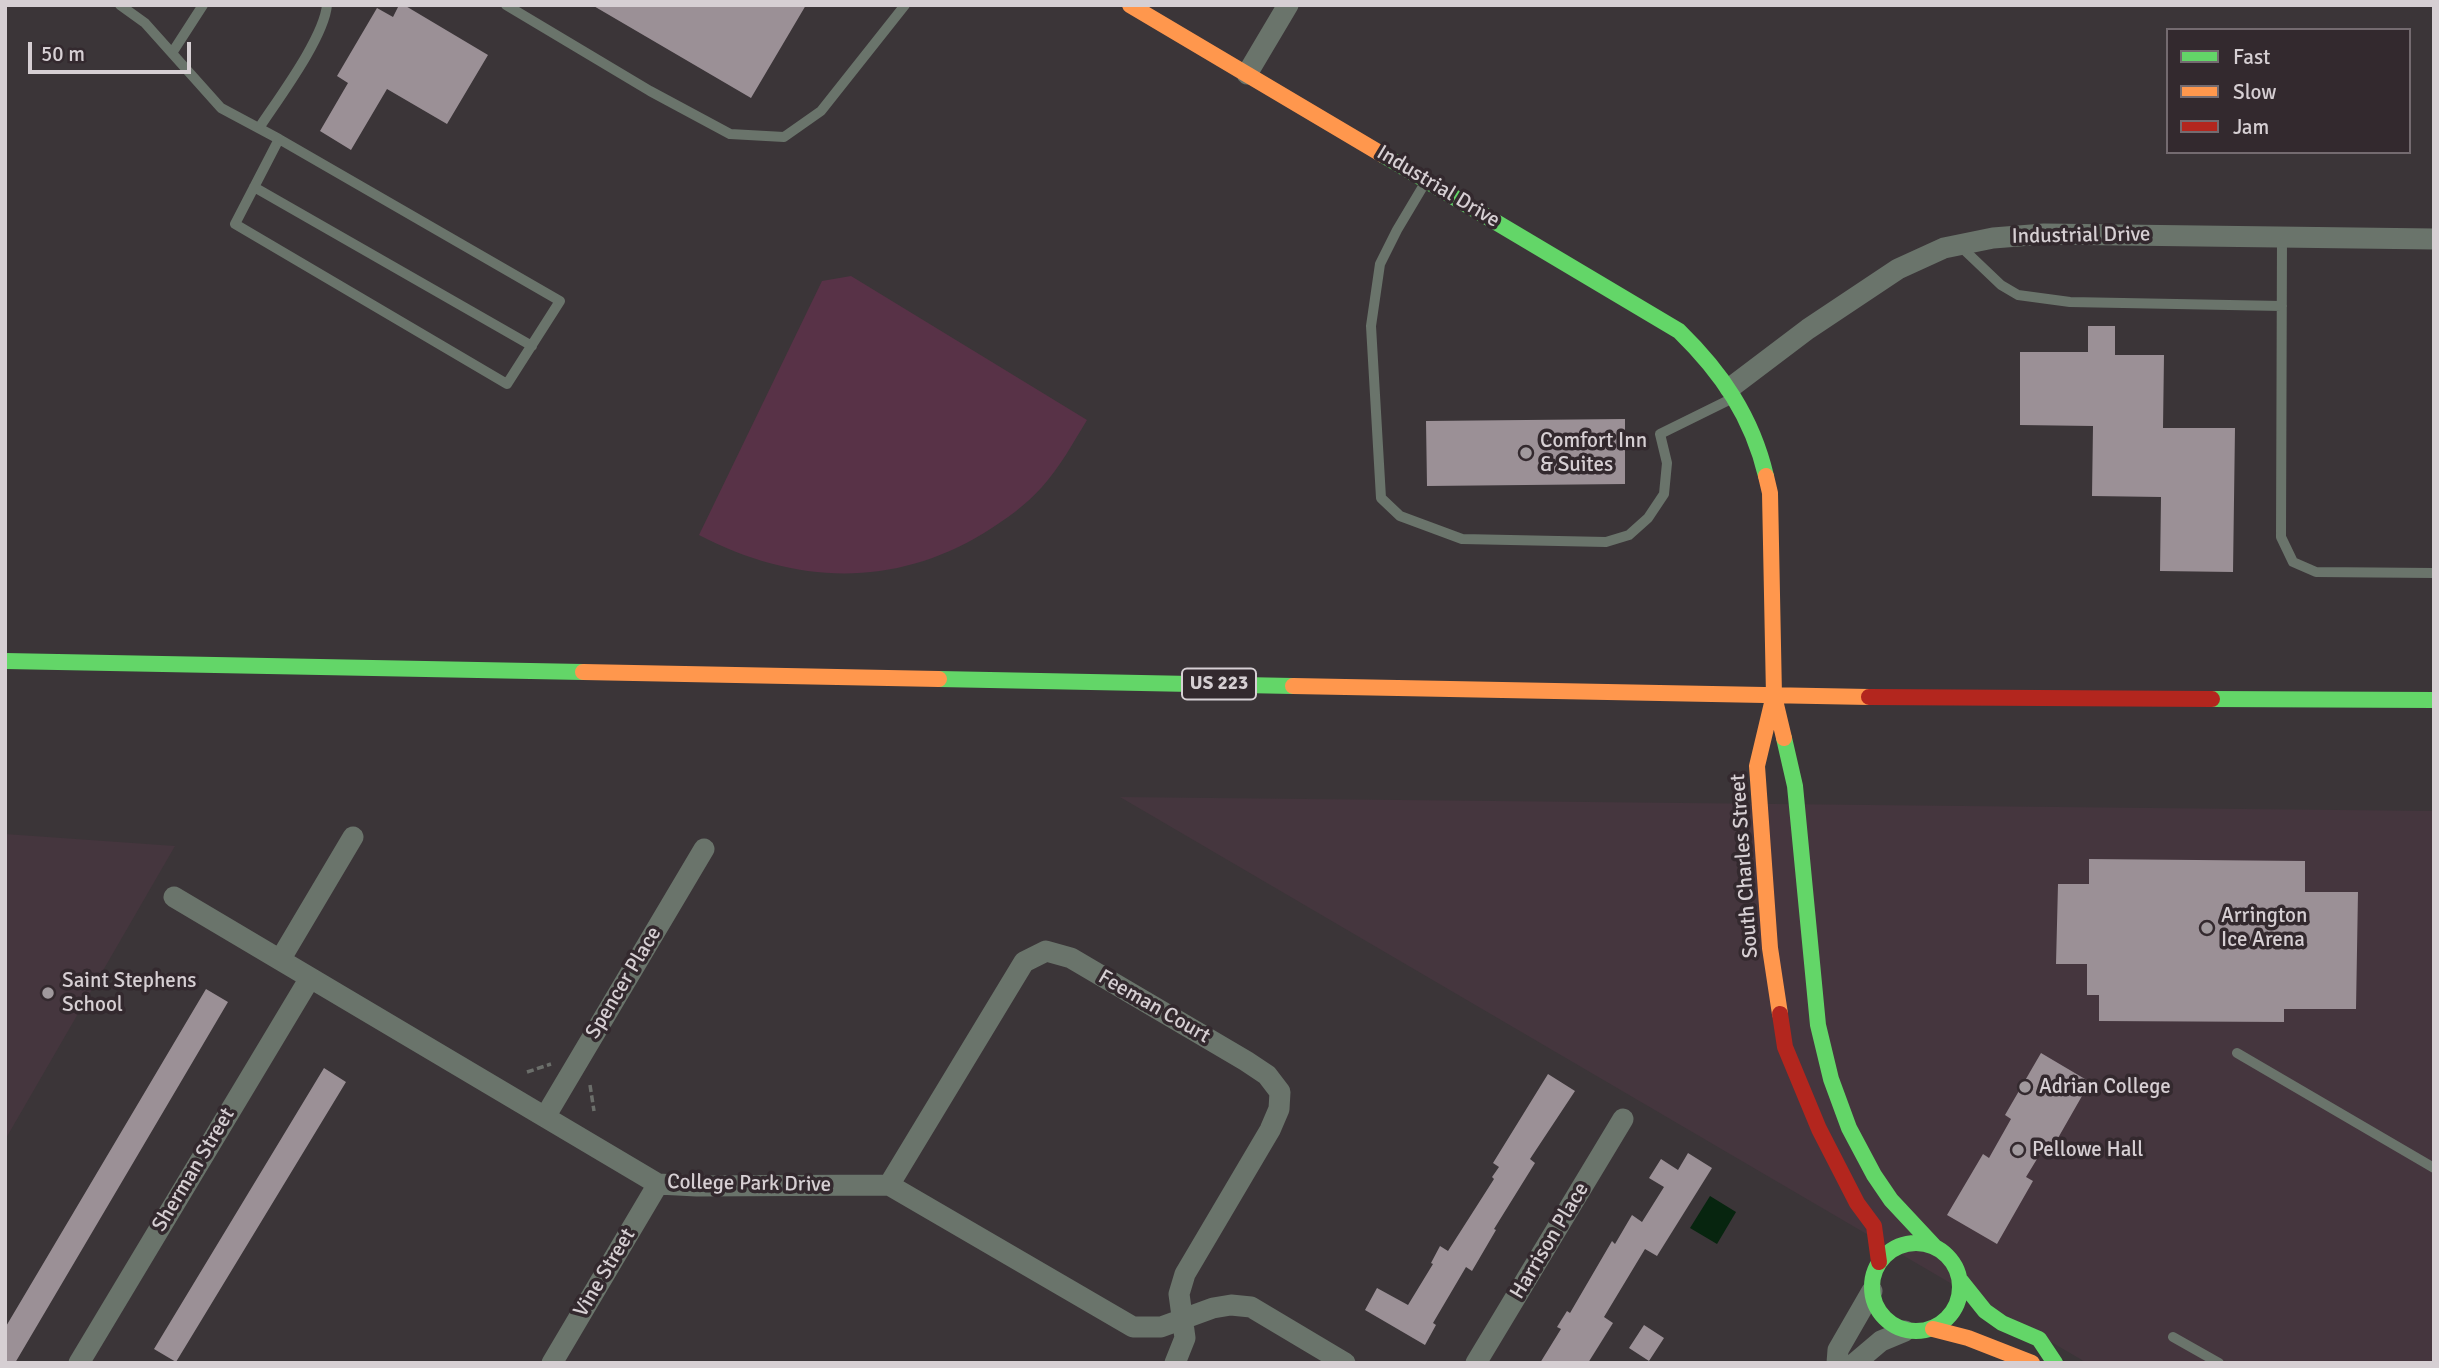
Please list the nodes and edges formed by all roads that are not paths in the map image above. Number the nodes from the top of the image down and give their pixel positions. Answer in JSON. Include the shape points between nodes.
{"nodes":[{"id":1,"x":120,"y":5,"type":"edge"},
{"id":2,"x":203,"y":5,"type":"edge"},
{"id":3,"x":327,"y":5,"type":"edge"},
{"id":4,"x":506,"y":5,"type":"edge"},
{"id":5,"x":905,"y":5,"type":"edge"},
{"id":6,"x":1130,"y":5,"type":"edge"},
{"id":7,"x":1288,"y":5,"type":"edge"},
{"id":8,"x":172,"y":53,"type":"junction"},
{"id":9,"x":1247,"y":74,"type":"junction"},
{"id":10,"x":259,"y":128,"type":"junction"},
{"id":11,"x":279,"y":139,"type":"junction"},
{"id":12,"x":1427,"y":180,"type":"junction"},
{"id":13,"x":254,"y":187,"type":"junction"},
{"id":14,"x":2282,"y":237,"type":"junction"},
{"id":15,"x":2434,"y":239,"type":"edge"},
{"id":16,"x":1959,"y":245,"type":"junction"},
{"id":17,"x":2282,"y":306,"type":"junction"},
{"id":18,"x":531,"y":346,"type":"junction"},
{"id":19,"x":1732,"y":392,"type":"junction"},
{"id":20,"x":2434,"y":573,"type":"edge"},
{"id":21,"x":5,"y":661,"type":"edge"},
{"id":22,"x":1774,"y":696,"type":"junction"},
{"id":23,"x":2434,"y":700,"type":"edge"},
{"id":24,"x":353,"y":837,"type":"dead end"},
{"id":25,"x":704,"y":849,"type":"dead end"},
{"id":26,"x":174,"y":897,"type":"dead end"},
{"id":27,"x":280,"y":960,"type":"junction"},
{"id":28,"x":310,"y":978,"type":"junction"},
{"id":29,"x":2237,"y":1053,"type":"dead end"},
{"id":30,"x":545,"y":1117,"type":"junction"},
{"id":31,"x":1623,"y":1119,"type":"dead end"},
{"id":32,"x":2434,"y":1168,"type":"edge"},
{"id":33,"x":658,"y":1184,"type":"junction"},
{"id":34,"x":889,"y":1185,"type":"junction"},
{"id":35,"x":1934,"y":1246,"type":"junction"},
{"id":36,"x":1879,"y":1262,"type":"junction"},
{"id":37,"x":1961,"y":1281,"type":"junction"},
{"id":38,"x":1872,"y":1291,"type":"junction"},
{"id":39,"x":1182,"y":1320,"type":"junction"},
{"id":40,"x":1933,"y":1329,"type":"junction"},
{"id":41,"x":1905,"y":1331,"type":"junction"},
{"id":42,"x":2173,"y":1337,"type":"dead end"},
{"id":43,"x":79,"y":1363,"type":"edge"},
{"id":44,"x":552,"y":1363,"type":"edge"},
{"id":45,"x":1174,"y":1363,"type":"edge"},
{"id":46,"x":1345,"y":1363,"type":"edge"},
{"id":47,"x":1476,"y":1363,"type":"edge"},
{"id":48,"x":1838,"y":1363,"type":"edge"},
{"id":49,"x":1855,"y":1363,"type":"edge"},
{"id":50,"x":2032,"y":1363,"type":"edge"},
{"id":51,"x":2055,"y":1363,"type":"edge"},
{"id":52,"x":2219,"y":1363,"type":"edge"}],
"edges":[{"from":1,"to":8,"type":"lane","via":[[145,23]]},
{"from":2,"to":8,"type":"lane"},
{"from":3,"to":10,"type":"lane","via":[[326,18]]},
{"from":4,"to":5,"type":"lane","via":[[650,92],[730,134],[785,137],[821,111]]},
{"from":6,"to":9,"type":"main road","name":"Industrial Drive"},
{"from":7,"to":9,"type":"street"},
{"from":8,"to":10,"type":"lane","via":[[221,108]]},
{"from":9,"to":12,"type":"main road","name":"Industrial Drive"},
{"from":10,"to":11,"type":"lane"},
{"from":11,"to":13,"type":"lane"},
{"from":11,"to":18,"type":"lane","via":[[560,301]]},
{"from":12,"to":19,"type":"main road","name":"Industrial Drive","via":[[1679,331],[1707,357]]},
{"from":12,"to":19,"type":"lane","via":[[1380,264],[1371,326],[1381,498],[1401,516],[1462,539],[1606,542],[1629,535],[1648,519],[1664,494],[1667,463],[1660,434]]},
{"from":13,"to":18,"type":"lane"},
{"from":13,"to":18,"type":"lane","via":[[235,225],[507,384]]},
{"from":14,"to":15,"type":"street","name":"Industrial Drive"},
{"from":14,"to":16,"type":"street","name":"Industrial Drive","via":[[2043,233]]},
{"from":14,"to":17,"type":"lane"},
{"from":16,"to":17,"type":"lane","via":[[2018,295],[2070,302]]},
{"from":16,"to":19,"type":"street","name":"Industrial Drive","via":[[1898,269],[1808,329]]},
{"from":17,"to":20,"type":"lane","via":[[2281,537],[2293,562],[2316,572]]},
{"from":19,"to":22,"type":"main road","name":"Industrial Drive","via":[[1748,417],[1770,493]]},
{"from":21,"to":22,"type":"main road","number":"US 223"},
{"from":22,"to":23,"type":"main road","number":"US 223"},
{"from":22,"to":35,"type":"main road","via":[[1795,786],[1818,1025],[1831,1079],[1849,1128],[1874,1175]]},
{"from":22,"to":36,"type":"main road","name":"South Charles Street","via":[[1757,766],[1770,948],[1785,1046],[1819,1129],[1874,1226]]},
{"from":24,"to":27,"type":"street"},
{"from":25,"to":30,"type":"street","name":"Spencer Place"},
{"from":26,"to":27,"type":"street","name":"College Park Drive"},
{"from":27,"to":28,"type":"street","name":"College Park Drive"},
{"from":28,"to":30,"type":"street","name":"College Park Drive"},
{"from":28,"to":43,"type":"street","name":"Sherman Street"},
{"from":29,"to":32,"type":"lane"},
{"from":30,"to":33,"type":"street","name":"College Park Drive"},
{"from":31,"to":47,"type":"street","name":"Harrison Place"},
{"from":33,"to":34,"type":"street","name":"College Park Drive"},
{"from":33,"to":44,"type":"street","name":"Vine Street"},
{"from":34,"to":39,"type":"street","via":[[1133,1327],[1161,1327]]},
{"from":34,"to":39,"type":"street","name":"Feeman Court","via":[[1024,962],[1046,951],[1071,958],[1246,1061],[1267,1075],[1280,1092],[1270,1130],[1185,1274],[1179,1294]]},
{"from":35,"to":36,"type":"main road","via":[[1904,1244]]},
{"from":35,"to":37,"type":"main road","via":[[1947,1254]]},
{"from":36,"to":38,"type":"main road"},
{"from":37,"to":40,"type":"main road","via":[[1954,1311]]},
{"from":37,"to":51,"type":"main road","via":[[1993,1317],[2039,1339]]},
{"from":38,"to":41,"type":"main road","via":[[1882,1316]]},
{"from":38,"to":48,"type":"street","via":[[1838,1350]]},
{"from":39,"to":45,"type":"street","via":[[1185,1338]]},
{"from":39,"to":46,"type":"street","via":[[1213,1308],[1251,1307]]},
{"from":40,"to":41,"type":"main road"},
{"from":40,"to":50,"type":"main road"},
{"from":41,"to":49,"type":"street","via":[[1881,1341]]},
{"from":42,"to":52,"type":"lane"}]}
